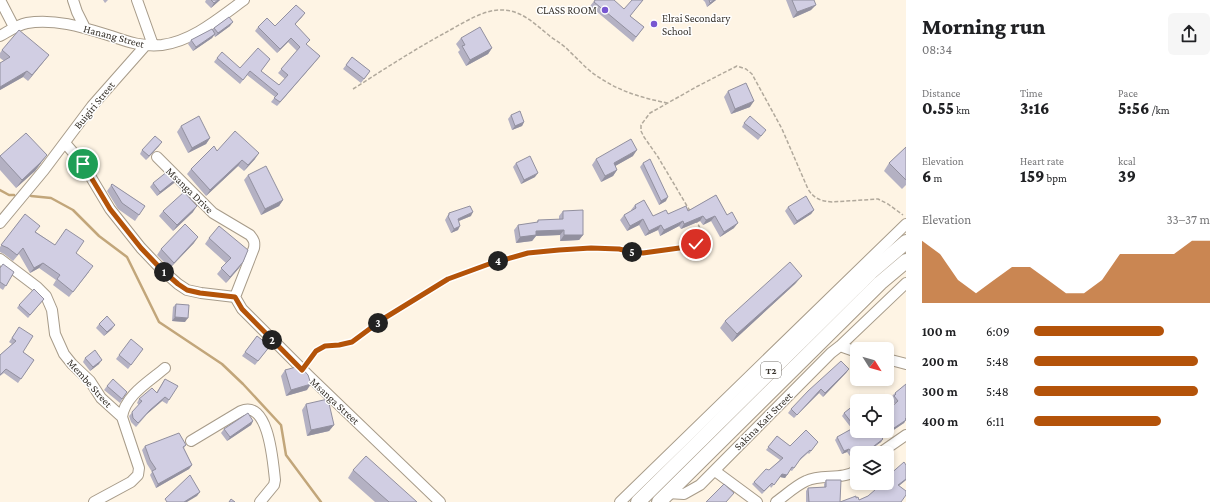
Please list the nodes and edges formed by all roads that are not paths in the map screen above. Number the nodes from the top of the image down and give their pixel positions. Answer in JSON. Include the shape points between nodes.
{"nodes":[{"id":1,"x":0,"y":0,"type":"edge"},
{"id":2,"x":73,"y":0,"type":"edge"},
{"id":3,"x":137,"y":0,"type":"edge"},
{"id":4,"x":244,"y":0,"type":"edge"},
{"id":5,"x":14,"y":27,"type":"junction"},
{"id":6,"x":86,"y":28,"type":"junction"},
{"id":7,"x":0,"y":36,"type":"edge"},
{"id":8,"x":149,"y":46,"type":"junction"},
{"id":9,"x":64,"y":142,"type":"junction"},
{"id":10,"x":157,"y":157,"type":"dead end"},
{"id":11,"x":0,"y":223,"type":"edge"},
{"id":12,"x":906,"y":224,"type":"edge"},
{"id":13,"x":906,"y":242,"type":"edge"},
{"id":14,"x":0,"y":259,"type":"edge"},
{"id":15,"x":906,"y":261,"type":"edge"},
{"id":16,"x":906,"y":283,"type":"edge"},
{"id":17,"x":235,"y":297,"type":"junction"},
{"id":18,"x":840,"y":346,"type":"junction"},
{"id":19,"x":850,"y":350,"type":"edge"},
{"id":20,"x":894,"y":361,"type":"edge"},
{"id":21,"x":906,"y":364,"type":"edge"},
{"id":22,"x":166,"y":368,"type":"dead end"},
{"id":23,"x":122,"y":417,"type":"junction"},
{"id":24,"x":906,"y":435,"type":"edge"},
{"id":25,"x":191,"y":442,"type":"dead end"},
{"id":26,"x":890,"y":446,"type":"edge"},
{"id":27,"x":715,"y":471,"type":"junction"},
{"id":28,"x":850,"y":473,"type":"edge"},
{"id":29,"x":663,"y":498,"type":"edge"},
{"id":30,"x":94,"y":502,"type":"edge"},
{"id":31,"x":260,"y":502,"type":"edge"},
{"id":32,"x":440,"y":502,"type":"edge"},
{"id":33,"x":620,"y":502,"type":"edge"},
{"id":34,"x":638,"y":502,"type":"edge"},
{"id":35,"x":757,"y":502,"type":"edge"},
{"id":36,"x":776,"y":502,"type":"edge"}],
"edges":[{"from":1,"to":5,"type":"street"},
{"from":2,"to":6,"type":"street"},
{"from":3,"to":8,"type":"street"},
{"from":4,"to":8,"type":"street","name":"Hanang Street","via":[[203,29],[182,40]]},
{"from":5,"to":6,"type":"street","name":"Hanang Street","via":[[43,22]]},
{"from":5,"to":7,"type":"street","name":"Hanang Street"},
{"from":6,"to":8,"type":"street","name":"Hanang Street"},
{"from":8,"to":9,"type":"street","name":"Buigiri Street","via":[[92,106]]},
{"from":9,"to":11,"type":"street","name":"Buigiri Street"},
{"from":9,"to":17,"type":"street","via":[[83,164],[110,209],[162,270],[187,290]]},
{"from":10,"to":17,"type":"street","name":"Msanga Drive","via":[[213,213],[254,239],[254,248]]},
{"from":12,"to":33,"type":"street"},
{"from":13,"to":34,"type":"highway","number":"T2","via":[[871,272]]},
{"from":14,"to":23,"type":"street","name":"Membe Street","via":[[46,296],[52,310],[55,334],[64,354],[90,381],[101,398]]},
{"from":15,"to":29,"type":"highway","number":"T2","via":[[880,283]]},
{"from":16,"to":18,"type":"street","name":"Sakina Kati Street"},
{"from":17,"to":32,"type":"street","name":"Msanga Street","via":[[242,309],[302,370]]},
{"from":18,"to":19,"type":"street"},
{"from":18,"to":27,"type":"street","name":"Sakina Kati Street","via":[[819,364]]},
{"from":20,"to":21,"type":"street"},
{"from":22,"to":23,"type":"street","via":[[128,401]]},
{"from":23,"to":30,"type":"street","name":"Membe Street","via":[[140,471],[131,482]]},
{"from":24,"to":26,"type":"street"},
{"from":25,"to":31,"type":"street","via":[[241,410],[248,408],[256,412],[265,427],[270,443],[275,480],[274,486]]},
{"from":27,"to":29,"type":"street","name":"Sakina Kati Street","via":[[690,491]]},
{"from":27,"to":35,"type":"street"},
{"from":28,"to":36,"type":"street","via":[[806,481]]}]}
